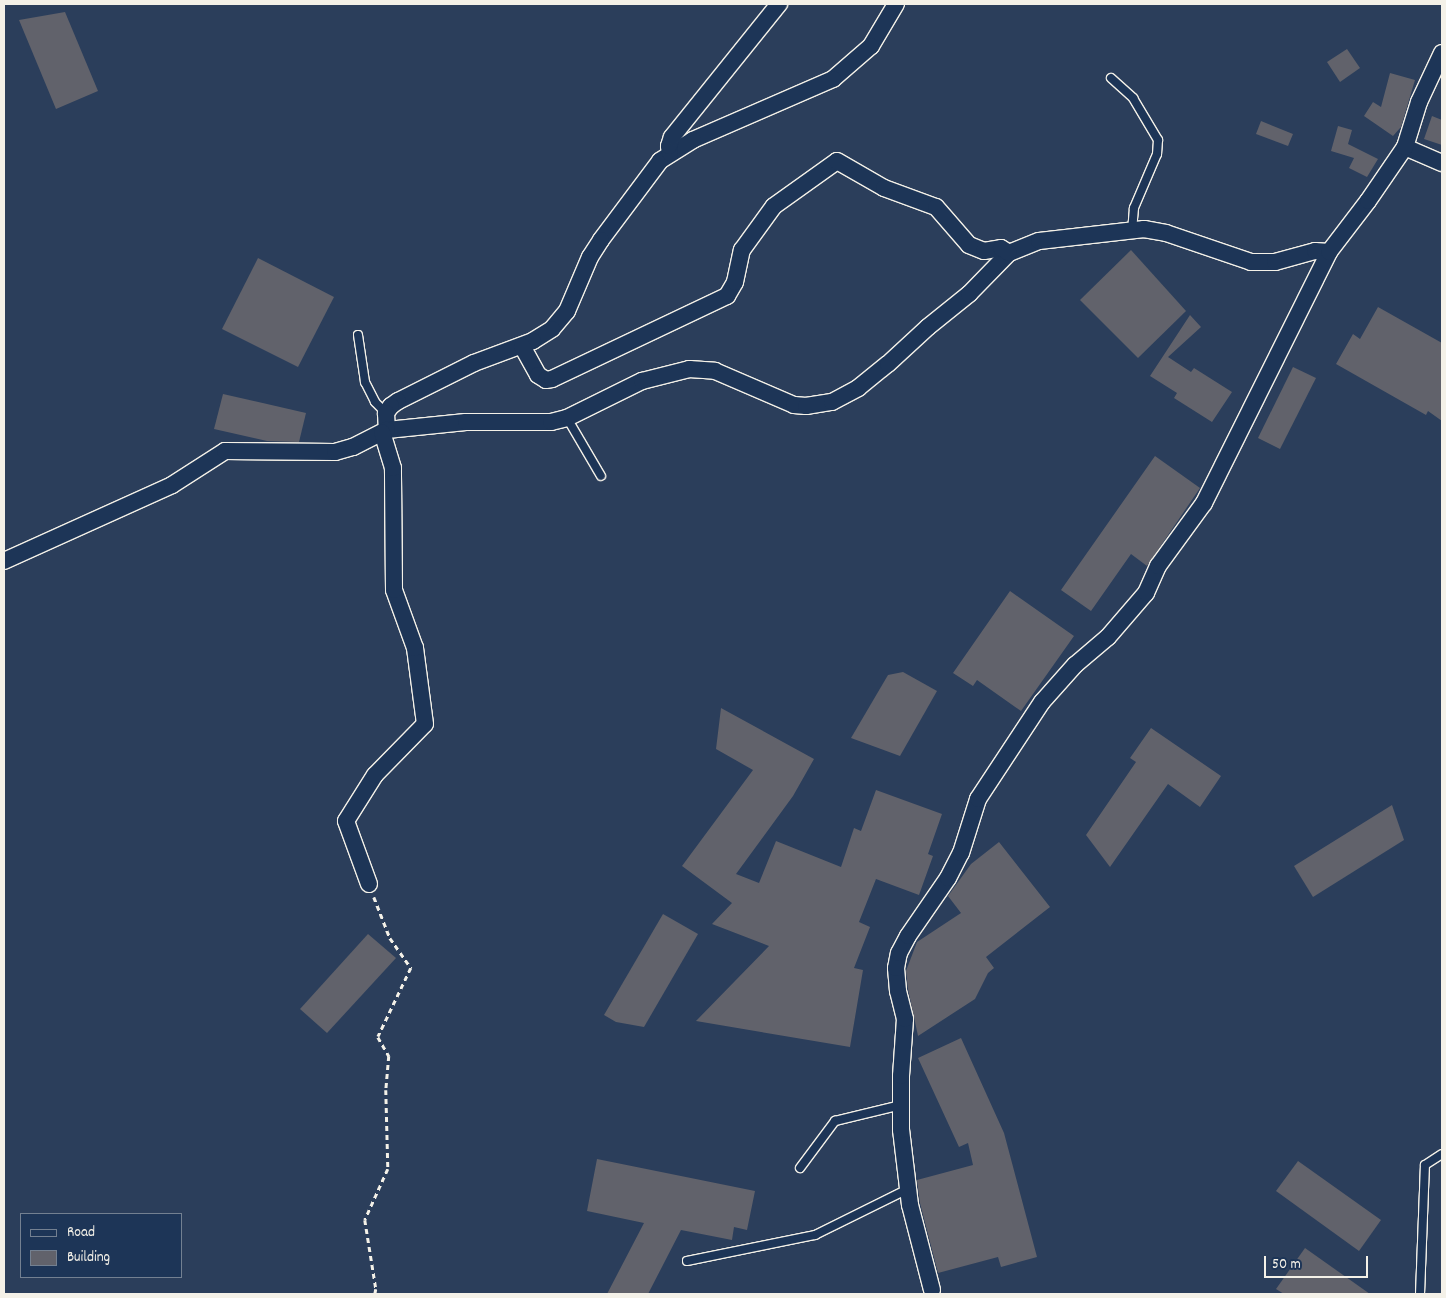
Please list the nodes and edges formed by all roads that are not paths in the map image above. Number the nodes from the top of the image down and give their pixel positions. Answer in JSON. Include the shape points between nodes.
{"nodes":[{"id":1,"x":779,"y":4,"type":"edge"},
{"id":2,"x":896,"y":4,"type":"edge"},
{"id":3,"x":1442,"y":53,"type":"edge"},
{"id":4,"x":1111,"y":78,"type":"dead end"},
{"id":5,"x":1405,"y":147,"type":"junction"},
{"id":6,"x":670,"y":153,"type":"junction"},
{"id":7,"x":1442,"y":163,"type":"edge"},
{"id":8,"x":1132,"y":229,"type":"junction"},
{"id":9,"x":1329,"y":252,"type":"junction"},
{"id":10,"x":1010,"y":253,"type":"junction"},
{"id":11,"x":358,"y":335,"type":"dead end"},
{"id":12,"x":522,"y":346,"type":"junction"},
{"id":13,"x":386,"y":414,"type":"junction"},
{"id":14,"x":567,"y":418,"type":"junction"},
{"id":15,"x":384,"y":432,"type":"junction"},
{"id":16,"x":601,"y":476,"type":"dead end"},
{"id":17,"x":4,"y":560,"type":"edge"},
{"id":18,"x":369,"y":884,"type":"road end"},
{"id":19,"x":901,"y":1105,"type":"junction"},
{"id":20,"x":1442,"y":1154,"type":"edge"},
{"id":21,"x":800,"y":1168,"type":"dead end"},
{"id":22,"x":908,"y":1189,"type":"junction"},
{"id":23,"x":687,"y":1262,"type":"dead end"},
{"id":24,"x":932,"y":1290,"type":"dead end"},
{"id":25,"x":1420,"y":1294,"type":"edge"}],
"edges":[{"from":1,"to":6,"type":"street","via":[[672,137]]},
{"from":2,"to":6,"type":"street","via":[[871,46],[833,79]]},
{"from":3,"to":5,"type":"street","via":[[1419,102]]},
{"from":4,"to":8,"type":"lane","via":[[1133,98],[1158,140],[1157,154],[1134,208]]},
{"from":5,"to":7,"type":"street"},
{"from":5,"to":9,"type":"street"},
{"from":6,"to":12,"type":"street","via":[[649,173],[601,240],[590,257],[567,312],[541,337]]},
{"from":8,"to":9,"type":"street","via":[[1166,233],[1251,262],[1275,262],[1315,250]]},
{"from":8,"to":10,"type":"street","via":[[1039,241]]},
{"from":9,"to":19,"type":"street","via":[[1204,504],[1158,566],[1146,593],[1108,637],[1075,665],[1042,702],[978,799],[961,853],[899,953],[896,968],[898,991],[906,1019]]},
{"from":10,"to":12,"type":"street","via":[[1001,248],[984,250],[969,245],[936,207],[884,188],[837,160],[774,206],[742,250],[735,282],[727,296],[552,379],[546,380],[538,375]]},
{"from":10,"to":14,"type":"street","via":[[970,294],[888,364],[858,388],[832,402],[794,405],[715,371],[688,369],[627,387]]},
{"from":11,"to":13,"type":"lane","via":[[365,382],[375,402]]},
{"from":12,"to":13,"type":"street","via":[[474,363],[419,389],[391,406]]},
{"from":13,"to":15,"type":"street"},
{"from":14,"to":15,"type":"street","via":[[551,422],[466,422]]},
{"from":14,"to":16,"type":"lane"},
{"from":15,"to":17,"type":"street","via":[[334,452],[225,451],[172,485]]},
{"from":15,"to":18,"type":"street","via":[[393,468],[394,590],[415,648],[425,724],[375,775],[346,821]]},
{"from":19,"to":21,"type":"lane","via":[[835,1121]]},
{"from":19,"to":22,"type":"street"},
{"from":20,"to":25,"type":"lane","via":[[1425,1165]]},
{"from":22,"to":23,"type":"lane","via":[[816,1235]]},
{"from":22,"to":24,"type":"street"}]}
